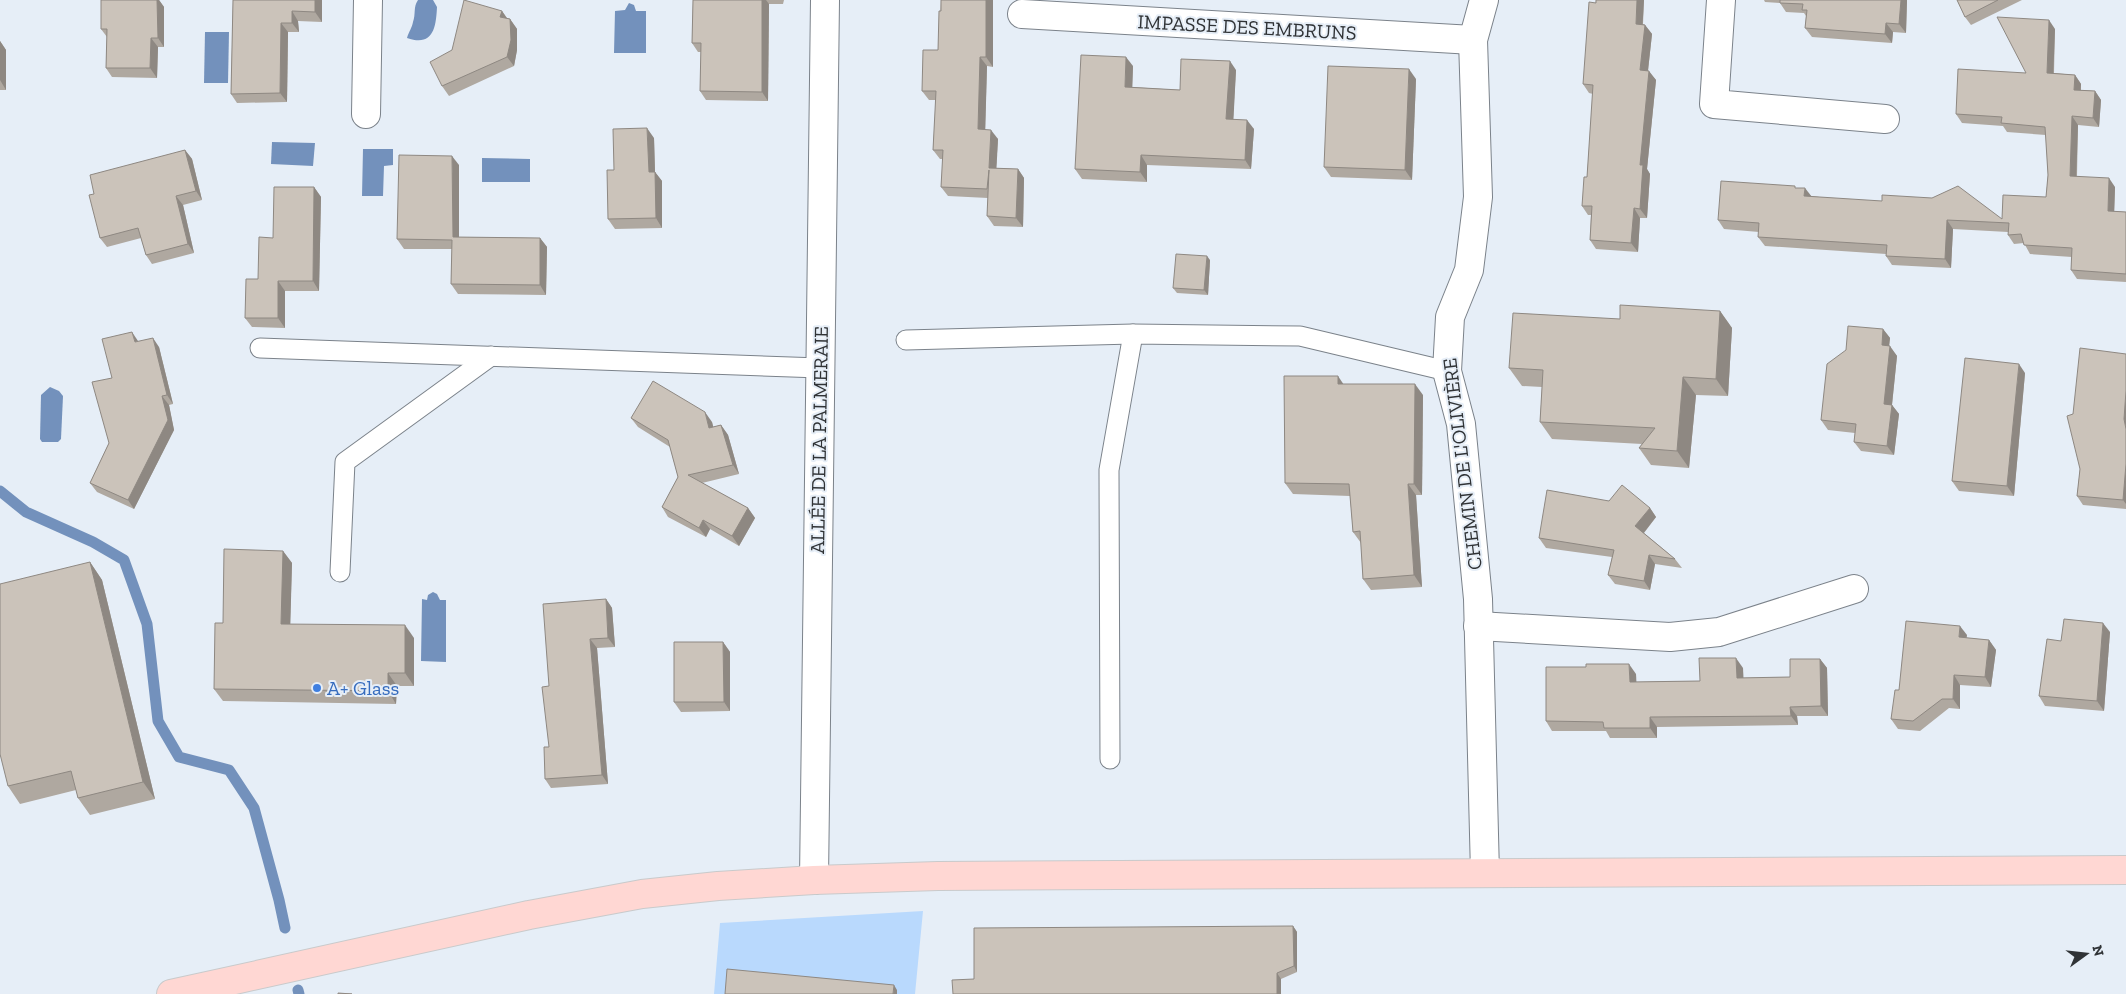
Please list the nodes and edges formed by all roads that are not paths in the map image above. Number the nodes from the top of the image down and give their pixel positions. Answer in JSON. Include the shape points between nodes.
{"nodes":[{"id":1,"x":368,"y":0,"type":"edge"},
{"id":2,"x":825,"y":0,"type":"edge"},
{"id":3,"x":1484,"y":0,"type":"edge"},
{"id":4,"x":1721,"y":0,"type":"edge"},
{"id":5,"x":1022,"y":14,"type":"dead end"},
{"id":6,"x":1473,"y":40,"type":"junction"},
{"id":7,"x":366,"y":114,"type":"dead end"},
{"id":8,"x":1885,"y":119,"type":"dead end"},
{"id":9,"x":1133,"y":334,"type":"junction"},
{"id":10,"x":906,"y":340,"type":"dead end"},
{"id":11,"x":260,"y":348,"type":"dead end"},
{"id":12,"x":491,"y":356,"type":"junction"},
{"id":13,"x":820,"y":368,"type":"junction"},
{"id":14,"x":1447,"y":371,"type":"junction"},
{"id":15,"x":340,"y":572,"type":"dead end"},
{"id":16,"x":1854,"y":590,"type":"dead end"},
{"id":17,"x":1478,"y":626,"type":"junction"},
{"id":18,"x":1110,"y":759,"type":"dead end"},
{"id":19,"x":2126,"y":870,"type":"edge"},
{"id":20,"x":1485,"y":873,"type":"junction"},
{"id":21,"x":814,"y":880,"type":"junction"},
{"id":22,"x":171,"y":994,"type":"edge"}],
"edges":[{"from":1,"to":7,"type":"street"},
{"from":2,"to":13,"type":"street","name":"ALLÉE DE LA PALMERAIE"},
{"from":3,"to":6,"type":"street","name":"CHEMIN DE L'OLIVIÈRE"},
{"from":4,"to":8,"type":"street","via":[[1714,104]]},
{"from":5,"to":6,"type":"street","name":"IMPASSE DES EMBRUNS"},
{"from":6,"to":14,"type":"street","name":"CHEMIN DE L'OLIVIÈRE","via":[[1478,197],[1469,270],[1450,317]]},
{"from":9,"to":10,"type":"lane"},
{"from":9,"to":14,"type":"lane","via":[[1300,336]]},
{"from":9,"to":18,"type":"lane","via":[[1109,470]]},
{"from":11,"to":12,"type":"lane"},
{"from":12,"to":13,"type":"lane"},
{"from":12,"to":15,"type":"lane","via":[[345,462]]},
{"from":13,"to":21,"type":"street","name":"ALLÉE DE LA PALMERAIE"},
{"from":14,"to":17,"type":"street","name":"CHEMIN DE L'OLIVIÈRE","via":[[1460,424]]},
{"from":16,"to":17,"type":"street","via":[[1697,636]]},
{"from":17,"to":20,"type":"street","name":"CHEMIN DE L'OLIVIÈRE"},
{"from":19,"to":20,"type":"main road"},
{"from":20,"to":21,"type":"main road","via":[[948,876]]},
{"from":21,"to":22,"type":"main road","via":[[642,894],[529,915]]}]}
